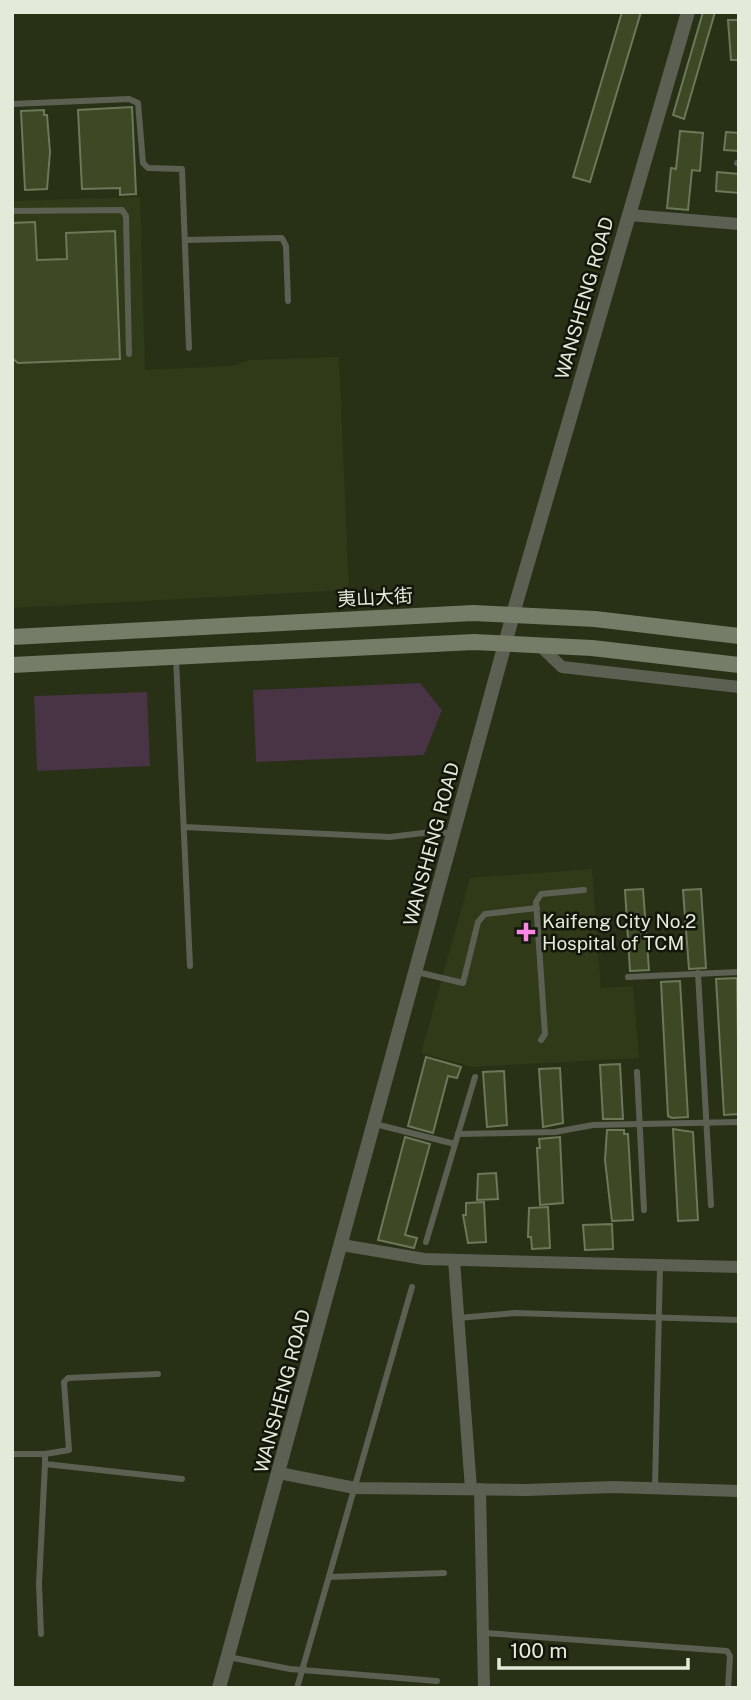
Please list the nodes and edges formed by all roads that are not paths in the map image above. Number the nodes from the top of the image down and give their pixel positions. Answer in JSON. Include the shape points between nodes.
{"nodes":[{"id":1,"x":688,"y":12,"type":"edge"},
{"id":2,"x":12,"y":103,"type":"edge"},
{"id":3,"x":12,"y":211,"type":"edge"},
{"id":4,"x":629,"y":215,"type":"junction"},
{"id":5,"x":739,"y":224,"type":"edge"},
{"id":6,"x":185,"y":240,"type":"junction"},
{"id":7,"x":288,"y":301,"type":"dead end"},
{"id":8,"x":189,"y":348,"type":"dead end"},
{"id":9,"x":129,"y":354,"type":"dead end"},
{"id":10,"x":513,"y":614,"type":"junction"},
{"id":11,"x":739,"y":636,"type":"edge"},
{"id":12,"x":12,"y":637,"type":"edge"},
{"id":13,"x":505,"y":643,"type":"junction"},
{"id":14,"x":537,"y":644,"type":"junction"},
{"id":15,"x":176,"y":658,"type":"junction"},
{"id":16,"x":12,"y":665,"type":"edge"},
{"id":17,"x":739,"y":665,"type":"edge"},
{"id":18,"x":739,"y":687,"type":"edge"},
{"id":19,"x":184,"y":827,"type":"junction"},
{"id":20,"x":454,"y":834,"type":"junction"},
{"id":21,"x":584,"y":890,"type":"dead end"},
{"id":22,"x":537,"y":908,"type":"junction"},
{"id":23,"x":190,"y":966,"type":"dead end"},
{"id":24,"x":416,"y":971,"type":"junction"},
{"id":25,"x":739,"y":972,"type":"edge"},
{"id":26,"x":698,"y":973,"type":"junction"},
{"id":27,"x":628,"y":976,"type":"dead end"},
{"id":28,"x":541,"y":1040,"type":"dead end"},
{"id":29,"x":637,"y":1072,"type":"dead end"},
{"id":30,"x":475,"y":1077,"type":"dead end"},
{"id":31,"x":707,"y":1122,"type":"junction"},
{"id":32,"x":739,"y":1122,"type":"edge"},
{"id":33,"x":375,"y":1124,"type":"junction"},
{"id":34,"x":639,"y":1124,"type":"junction"},
{"id":35,"x":458,"y":1134,"type":"junction"},
{"id":36,"x":455,"y":1144,"type":"junction"},
{"id":37,"x":711,"y":1205,"type":"dead end"},
{"id":38,"x":644,"y":1210,"type":"dead end"},
{"id":39,"x":426,"y":1242,"type":"dead end"},
{"id":40,"x":342,"y":1245,"type":"junction"},
{"id":41,"x":454,"y":1260,"type":"junction"},
{"id":42,"x":660,"y":1265,"type":"junction"},
{"id":43,"x":739,"y":1267,"type":"edge"},
{"id":44,"x":412,"y":1287,"type":"dead end"},
{"id":45,"x":659,"y":1316,"type":"junction"},
{"id":46,"x":458,"y":1318,"type":"junction"},
{"id":47,"x":739,"y":1320,"type":"edge"},
{"id":48,"x":158,"y":1374,"type":"dead end"},
{"id":49,"x":12,"y":1454,"type":"edge"},
{"id":50,"x":45,"y":1454,"type":"junction"},
{"id":51,"x":45,"y":1464,"type":"junction"},
{"id":52,"x":279,"y":1473,"type":"junction"},
{"id":53,"x":182,"y":1479,"type":"dead end"},
{"id":54,"x":355,"y":1488,"type":"junction"},
{"id":55,"x":655,"y":1488,"type":"junction"},
{"id":56,"x":476,"y":1489,"type":"junction"},
{"id":57,"x":739,"y":1491,"type":"edge"},
{"id":58,"x":444,"y":1573,"type":"dead end"},
{"id":59,"x":329,"y":1577,"type":"junction"},
{"id":60,"x":485,"y":1633,"type":"junction"},
{"id":61,"x":41,"y":1634,"type":"dead end"},
{"id":62,"x":228,"y":1657,"type":"junction"},
{"id":63,"x":303,"y":1668,"type":"junction"},
{"id":64,"x":437,"y":1681,"type":"dead end"},
{"id":65,"x":219,"y":1688,"type":"edge"},
{"id":66,"x":298,"y":1688,"type":"edge"},
{"id":67,"x":484,"y":1688,"type":"edge"},
{"id":68,"x":728,"y":1688,"type":"edge"}],
"edges":[{"from":1,"to":4,"type":"street","name":"WANSHENG ROAD"},
{"from":2,"to":6,"type":"lane","via":[[129,99],[138,103],[143,163],[148,168],[182,169]]},
{"from":3,"to":9,"type":"lane","via":[[122,210],[126,216]]},
{"from":4,"to":5,"type":"street"},
{"from":4,"to":10,"type":"street","name":"WANSHENG ROAD"},
{"from":6,"to":7,"type":"lane","via":[[282,238]]},
{"from":6,"to":8,"type":"lane"},
{"from":10,"to":11,"type":"main road","name":"夷山大街"},
{"from":10,"to":12,"type":"main road","name":"夷山大街"},
{"from":10,"to":13,"type":"street","name":"WANSHENG ROAD"},
{"from":13,"to":14,"type":"main road"},
{"from":13,"to":15,"type":"main road"},
{"from":13,"to":20,"type":"street","name":"WANSHENG ROAD"},
{"from":14,"to":17,"type":"main road"},
{"from":14,"to":18,"type":"street","via":[[562,667]]},
{"from":15,"to":16,"type":"main road"},
{"from":15,"to":19,"type":"lane"},
{"from":19,"to":20,"type":"lane","via":[[390,837]]},
{"from":19,"to":23,"type":"lane"},
{"from":20,"to":24,"type":"street","name":"WANSHENG ROAD"},
{"from":21,"to":22,"type":"lane","via":[[541,894]]},
{"from":22,"to":24,"type":"lane","via":[[485,914],[478,922],[463,983]]},
{"from":22,"to":28,"type":"lane","via":[[545,1034]]},
{"from":24,"to":33,"type":"street","name":"WANSHENG ROAD"},
{"from":25,"to":26,"type":"lane"},
{"from":26,"to":27,"type":"lane"},
{"from":26,"to":31,"type":"lane"},
{"from":29,"to":34,"type":"lane"},
{"from":30,"to":35,"type":"lane"},
{"from":31,"to":32,"type":"lane"},
{"from":31,"to":34,"type":"lane"},
{"from":31,"to":37,"type":"lane"},
{"from":33,"to":36,"type":"lane"},
{"from":33,"to":40,"type":"street","name":"WANSHENG ROAD"},
{"from":34,"to":35,"type":"lane"},
{"from":34,"to":38,"type":"lane"},
{"from":35,"to":36,"type":"lane"},
{"from":36,"to":39,"type":"lane"},
{"from":40,"to":41,"type":"street","via":[[401,1257]]},
{"from":40,"to":52,"type":"street","name":"WANSHENG ROAD"},
{"from":41,"to":42,"type":"street"},
{"from":41,"to":46,"type":"street"},
{"from":42,"to":43,"type":"street"},
{"from":42,"to":45,"type":"lane"},
{"from":44,"to":54,"type":"lane"},
{"from":45,"to":46,"type":"lane","via":[[515,1313]]},
{"from":45,"to":47,"type":"lane"},
{"from":45,"to":55,"type":"lane"},
{"from":46,"to":56,"type":"street"},
{"from":48,"to":50,"type":"lane","via":[[68,1378],[64,1382],[69,1450]]},
{"from":49,"to":50,"type":"lane"},
{"from":50,"to":51,"type":"lane"},
{"from":51,"to":53,"type":"lane"},
{"from":51,"to":61,"type":"lane"},
{"from":52,"to":54,"type":"street"},
{"from":52,"to":62,"type":"street","name":"WANSHENG ROAD"},
{"from":54,"to":56,"type":"street"},
{"from":54,"to":59,"type":"lane"},
{"from":55,"to":56,"type":"street"},
{"from":55,"to":57,"type":"street"},
{"from":56,"to":60,"type":"street"},
{"from":58,"to":59,"type":"lane"},
{"from":59,"to":63,"type":"lane"},
{"from":60,"to":67,"type":"street"},
{"from":60,"to":68,"type":"lane","via":[[727,1651]]},
{"from":62,"to":63,"type":"lane"},
{"from":62,"to":65,"type":"street","name":"WANSHENG ROAD"},
{"from":63,"to":64,"type":"lane"},
{"from":63,"to":66,"type":"lane"}]}
